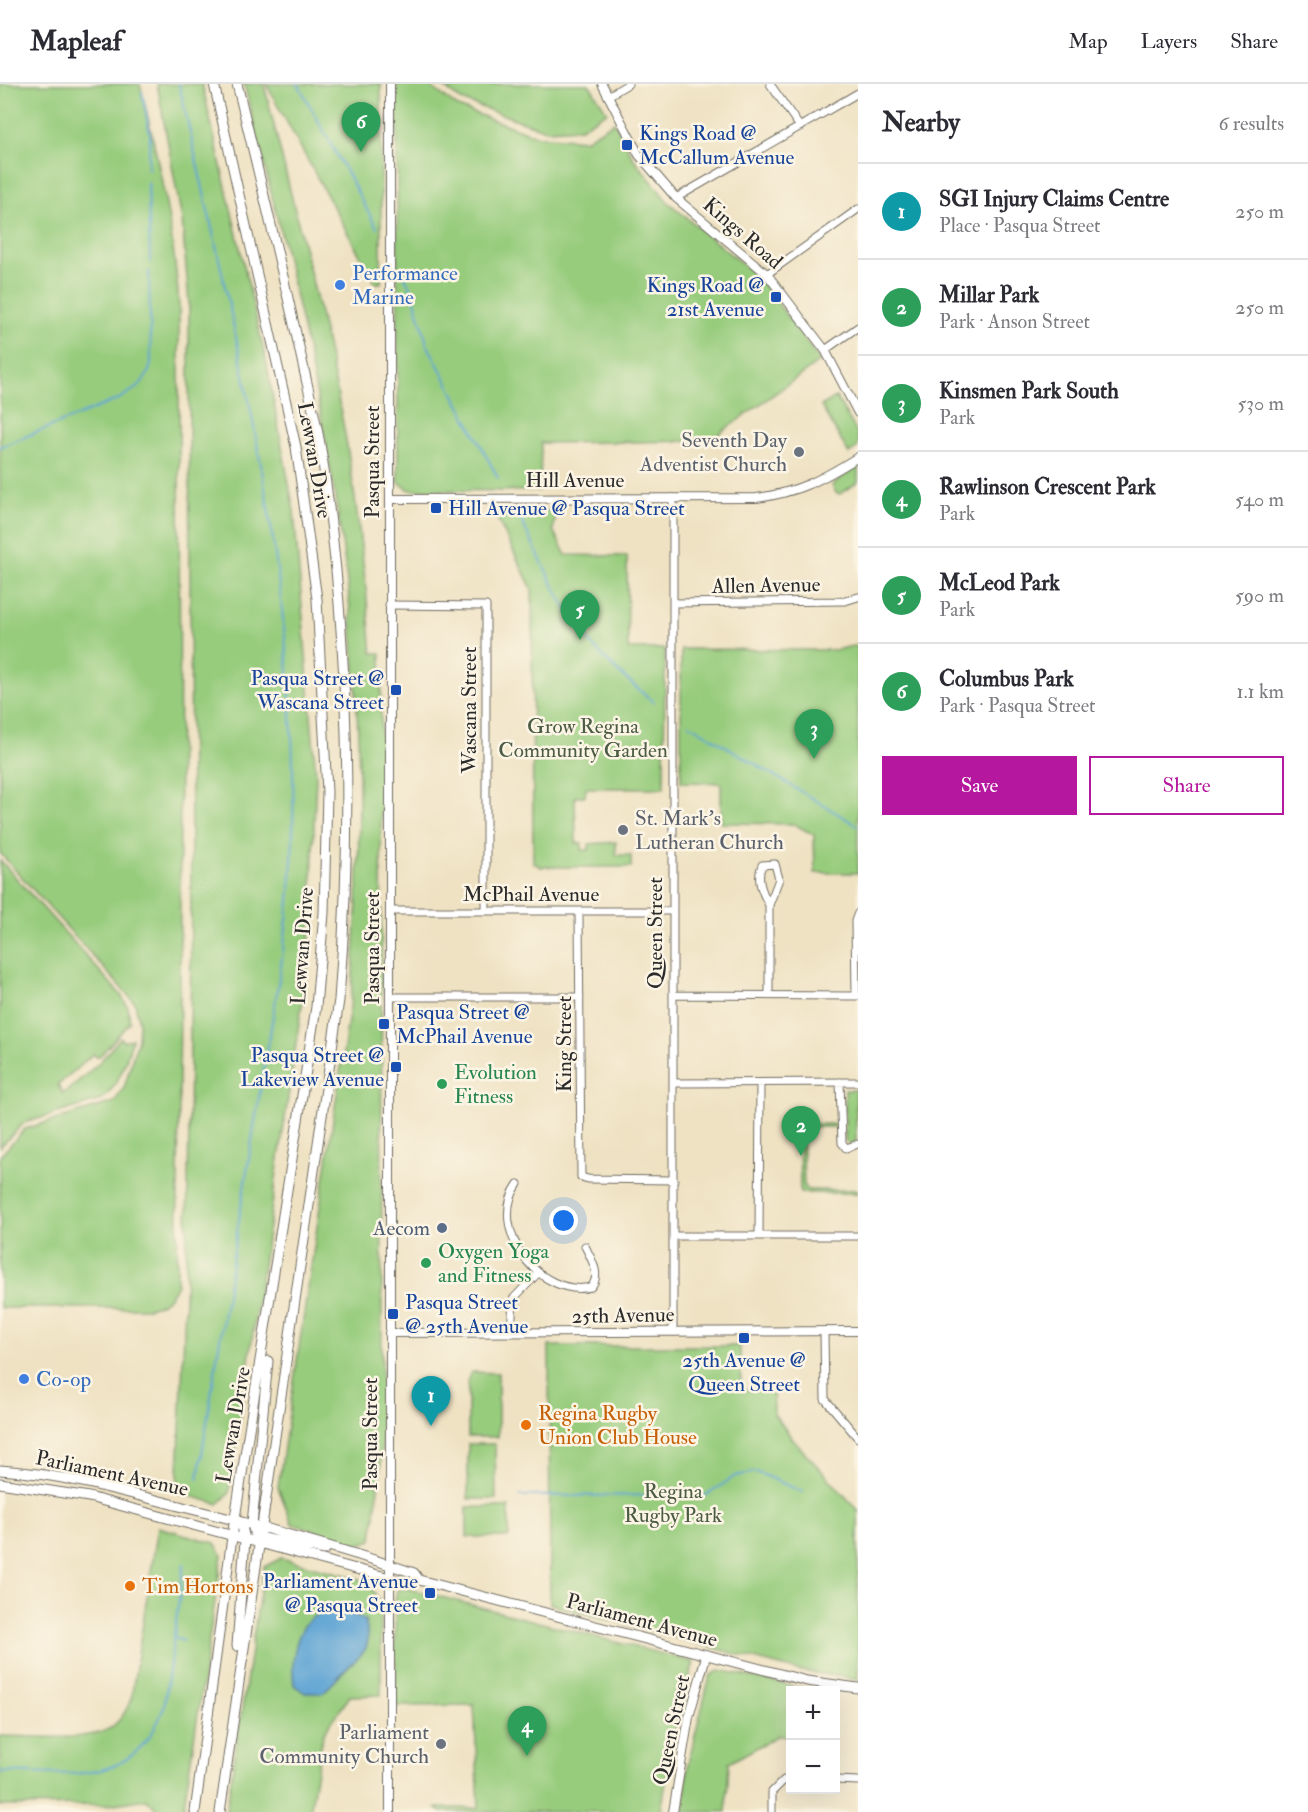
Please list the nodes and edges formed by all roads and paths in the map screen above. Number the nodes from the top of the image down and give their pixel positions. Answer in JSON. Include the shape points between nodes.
{"nodes":[{"id":1,"x":214,"y":84,"type":"edge"},
{"id":2,"x":237,"y":84,"type":"edge"},
{"id":3,"x":390,"y":84,"type":"edge"},
{"id":4,"x":602,"y":84,"type":"edge"},
{"id":5,"x":628,"y":84,"type":"edge"},
{"id":6,"x":770,"y":84,"type":"edge"},
{"id":7,"x":858,"y":93,"type":"edge"},
{"id":8,"x":608,"y":96,"type":"junction"},
{"id":9,"x":800,"y":127,"type":"junction"},
{"id":10,"x":676,"y":198,"type":"junction"},
{"id":11,"x":858,"y":209,"type":"edge"},
{"id":12,"x":767,"y":274,"type":"junction"},
{"id":13,"x":858,"y":327,"type":"edge"},
{"id":14,"x":825,"y":350,"type":"junction"},
{"id":15,"x":858,"y":413,"type":"edge"},
{"id":16,"x":858,"y":457,"type":"edge"},
{"id":17,"x":673,"y":498,"type":"junction"},
{"id":18,"x":390,"y":499,"type":"junction"},
{"id":19,"x":858,"y":597,"type":"edge"},
{"id":20,"x":674,"y":603,"type":"junction"},
{"id":21,"x":389,"y":605,"type":"junction"},
{"id":22,"x":769,"y":905,"type":"junction"},
{"id":23,"x":390,"y":911,"type":"junction"},
{"id":24,"x":486,"y":911,"type":"junction"},
{"id":25,"x":579,"y":911,"type":"junction"},
{"id":26,"x":672,"y":911,"type":"junction"},
{"id":27,"x":858,"y":913,"type":"edge"},
{"id":28,"x":857,"y":944,"type":"edge"},
{"id":29,"x":674,"y":995,"type":"junction"},
{"id":30,"x":769,"y":996,"type":"junction"},
{"id":31,"x":857,"y":996,"type":"edge"},
{"id":32,"x":390,"y":997,"type":"junction"},
{"id":33,"x":580,"y":997,"type":"junction"},
{"id":34,"x":840,"y":1082,"type":"junction"},
{"id":35,"x":858,"y":1082,"type":"edge"},
{"id":36,"x":674,"y":1083,"type":"junction"},
{"id":37,"x":760,"y":1083,"type":"junction"},
{"id":38,"x":858,"y":1144,"type":"edge"},
{"id":39,"x":674,"y":1180,"type":"junction"},
{"id":40,"x":518,"y":1184,"type":"dead end"},
{"id":41,"x":673,"y":1236,"type":"junction"},
{"id":42,"x":759,"y":1236,"type":"junction"},
{"id":43,"x":858,"y":1236,"type":"edge"},
{"id":44,"x":585,"y":1246,"type":"dead end"},
{"id":45,"x":538,"y":1274,"type":"junction"},
{"id":46,"x":272,"y":1297,"type":"junction"},
{"id":47,"x":824,"y":1331,"type":"junction"},
{"id":48,"x":858,"y":1331,"type":"edge"},
{"id":49,"x":673,"y":1332,"type":"junction"},
{"id":50,"x":388,"y":1334,"type":"junction"},
{"id":51,"x":511,"y":1334,"type":"junction"},
{"id":52,"x":858,"y":1438,"type":"edge"},
{"id":53,"x":0,"y":1470,"type":"edge"},
{"id":54,"x":0,"y":1483,"type":"edge"},
{"id":55,"x":235,"y":1520,"type":"junction"},
{"id":56,"x":256,"y":1525,"type":"junction"},
{"id":57,"x":232,"y":1537,"type":"junction"},
{"id":58,"x":252,"y":1538,"type":"junction"},
{"id":59,"x":307,"y":1556,"type":"junction"},
{"id":60,"x":369,"y":1558,"type":"junction"},
{"id":61,"x":388,"y":1564,"type":"junction"},
{"id":62,"x":388,"y":1577,"type":"junction"},
{"id":63,"x":419,"y":1580,"type":"junction"},
{"id":64,"x":706,"y":1656,"type":"junction"},
{"id":65,"x":858,"y":1688,"type":"edge"},
{"id":66,"x":786,"y":1780,"type":"edge"},
{"id":67,"x":840,"y":1780,"type":"edge"},
{"id":68,"x":858,"y":1780,"type":"edge"},
{"id":69,"x":195,"y":1812,"type":"edge"},
{"id":70,"x":220,"y":1812,"type":"edge"},
{"id":71,"x":390,"y":1812,"type":"edge"},
{"id":72,"x":673,"y":1812,"type":"edge"},
{"id":73,"x":772,"y":1812,"type":"edge"}],
"edges":[{"from":1,"to":46,"type":"main road","name":"Lewvan Drive","via":[[296,447],[317,599],[326,724],[326,863],[318,986]]},
{"from":2,"to":56,"type":"main road","name":"Lewvan Drive","via":[[321,454],[341,635],[349,793],[339,1000],[291,1336]]},
{"from":3,"to":18,"type":"street","name":"Pasqua Street"},
{"from":4,"to":8,"type":"street","name":"Kings Road"},
{"from":5,"to":8,"type":"street"},
{"from":6,"to":9,"type":"street"},
{"from":7,"to":9,"type":"street"},
{"from":8,"to":10,"type":"street","name":"Kings Road","via":[[639,155]]},
{"from":9,"to":10,"type":"street"},
{"from":10,"to":12,"type":"street","name":"Kings Road"},
{"from":11,"to":12,"type":"street"},
{"from":12,"to":14,"type":"street","name":"Kings Road"},
{"from":13,"to":14,"type":"street"},
{"from":14,"to":15,"type":"street","name":"Kings Road"},
{"from":16,"to":17,"type":"street","name":"Hill Avenue","via":[[823,479],[787,494]]},
{"from":17,"to":18,"type":"street","name":"Hill Avenue"},
{"from":17,"to":20,"type":"street","name":"Queen Street"},
{"from":18,"to":21,"type":"street","name":"Pasqua Street"},
{"from":19,"to":20,"type":"street","name":"Allen Avenue","via":[[844,601]]},
{"from":20,"to":26,"type":"street","name":"Queen Street"},
{"from":21,"to":23,"type":"street","name":"Pasqua Street"},
{"from":21,"to":24,"type":"street","name":"Wascana Street","via":[[486,606]]},
{"from":22,"to":22,"type":"street","via":[[779,879],[775,864],[769,863],[762,865],[759,879]]},
{"from":22,"to":30,"type":"street"},
{"from":23,"to":24,"type":"street","name":"McPhail Avenue"},
{"from":23,"to":32,"type":"street","name":"Pasqua Street"},
{"from":24,"to":25,"type":"street","name":"McPhail Avenue"},
{"from":25,"to":26,"type":"street","name":"McPhail Avenue"},
{"from":25,"to":33,"type":"street","name":"King Street"},
{"from":26,"to":29,"type":"street","name":"Queen Street"},
{"from":27,"to":28,"type":"street"},
{"from":28,"to":31,"type":"street"},
{"from":29,"to":30,"type":"street"},
{"from":29,"to":36,"type":"street","name":"Queen Street"},
{"from":30,"to":31,"type":"street"},
{"from":32,"to":33,"type":"street"},
{"from":32,"to":50,"type":"street","name":"Pasqua Street"},
{"from":33,"to":39,"type":"street","name":"King Street","via":[[581,1177]]},
{"from":34,"to":35,"type":"street"},
{"from":34,"to":37,"type":"street"},
{"from":34,"to":38,"type":"street","via":[[842,1143],[846,1148]]},
{"from":36,"to":37,"type":"street"},
{"from":36,"to":39,"type":"street","name":"Queen Street"},
{"from":37,"to":42,"type":"street"},
{"from":39,"to":41,"type":"street","name":"Queen Street"},
{"from":40,"to":45,"type":"street","via":[[510,1195],[508,1208],[511,1231],[519,1250]]},
{"from":41,"to":42,"type":"street"},
{"from":41,"to":49,"type":"street","name":"Queen Street"},
{"from":42,"to":43,"type":"street"},
{"from":44,"to":45,"type":"street","via":[[597,1274],[591,1287],[573,1288]]},
{"from":45,"to":51,"type":"street","via":[[513,1299]]},
{"from":46,"to":55,"type":"main road","name":"Lewvan Drive"},
{"from":46,"to":56,"type":"main road"},
{"from":47,"to":48,"type":"street","name":"25th Avenue"},
{"from":47,"to":49,"type":"street","name":"25th Avenue"},
{"from":47,"to":52,"type":"street","via":[[825,1399]]},
{"from":49,"to":51,"type":"street","name":"25th Avenue"},
{"from":50,"to":51,"type":"street","name":"25th Avenue"},
{"from":50,"to":61,"type":"street","name":"Pasqua Street"},
{"from":53,"to":55,"type":"main road","name":"Parliament Avenue","via":[[93,1484]]},
{"from":54,"to":57,"type":"main road","name":"Parliament Avenue","via":[[89,1497]]},
{"from":55,"to":56,"type":"main road","name":"Parliament Avenue"},
{"from":55,"to":57,"type":"main road","name":"Lewvan Drive"},
{"from":55,"to":58,"type":"main road"},
{"from":56,"to":58,"type":"main road","name":"Lewvan Drive"},
{"from":56,"to":60,"type":"main road","name":"Parliament Avenue"},
{"from":57,"to":58,"type":"main road","name":"Parliament Avenue"},
{"from":57,"to":69,"type":"main road","name":"Lewvan Drive"},
{"from":58,"to":59,"type":"main road","name":"Parliament Avenue"},
{"from":58,"to":60,"type":"main road"},
{"from":58,"to":70,"type":"main road","name":"Lewvan Drive"},
{"from":59,"to":61,"type":"main road","name":"Parliament Avenue","via":[[380,1570]]},
{"from":59,"to":62,"type":"main road","name":"Parliament Avenue"},
{"from":60,"to":61,"type":"main road","name":"Parliament Avenue"},
{"from":61,"to":62,"type":"street","name":"Pasqua Street"},
{"from":61,"to":63,"type":"main road","name":"Parliament Avenue","via":[[414,1573]]},
{"from":62,"to":63,"type":"main road","name":"Parliament Avenue","via":[[410,1583]]},
{"from":62,"to":71,"type":"street","name":"Pasqua Street"},
{"from":63,"to":64,"type":"main road","name":"Parliament Avenue"},
{"from":64,"to":65,"type":"main road","name":"Parliament Avenue","via":[[807,1681]]},
{"from":64,"to":72,"type":"street","name":"Queen Street","via":[[687,1727]]},
{"from":66,"to":73,"type":"street","via":[[772,1791]]},
{"from":67,"to":68,"type":"street"}]}
